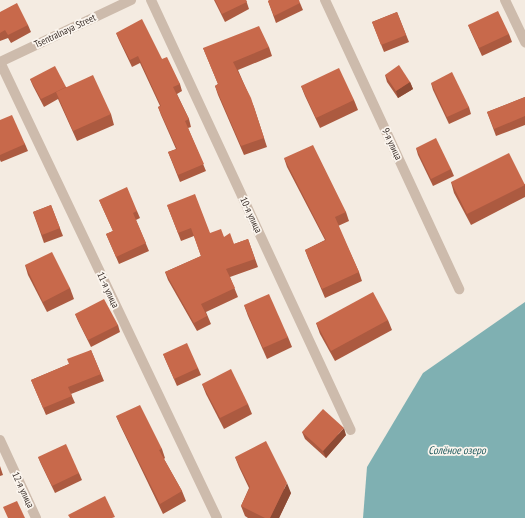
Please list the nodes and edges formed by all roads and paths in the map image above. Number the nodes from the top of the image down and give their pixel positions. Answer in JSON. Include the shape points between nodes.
{"nodes":[{"id":1,"x":131,"y":0,"type":"edge"},
{"id":2,"x":151,"y":0,"type":"edge"},
{"id":3,"x":325,"y":0,"type":"edge"},
{"id":4,"x":505,"y":0,"type":"edge"},
{"id":5,"x":525,"y":42,"type":"edge"},
{"id":6,"x":0,"y":62,"type":"edge"},
{"id":7,"x":458,"y":288,"type":"dead end"},
{"id":8,"x":351,"y":430,"type":"dead end"},
{"id":9,"x":0,"y":440,"type":"edge"},
{"id":10,"x":36,"y":518,"type":"edge"},
{"id":11,"x":217,"y":518,"type":"edge"}],
"edges":[{"from":1,"to":6,"type":"street","name":"Tsentralnaya Street"},
{"from":2,"to":8,"type":"street","name":"10-я улица"},
{"from":3,"to":7,"type":"street","name":"9-я улица"},
{"from":4,"to":5,"type":"street"},
{"from":6,"to":11,"type":"street","name":"11-я улица"},
{"from":9,"to":10,"type":"street","name":"12-я улица"}]}
